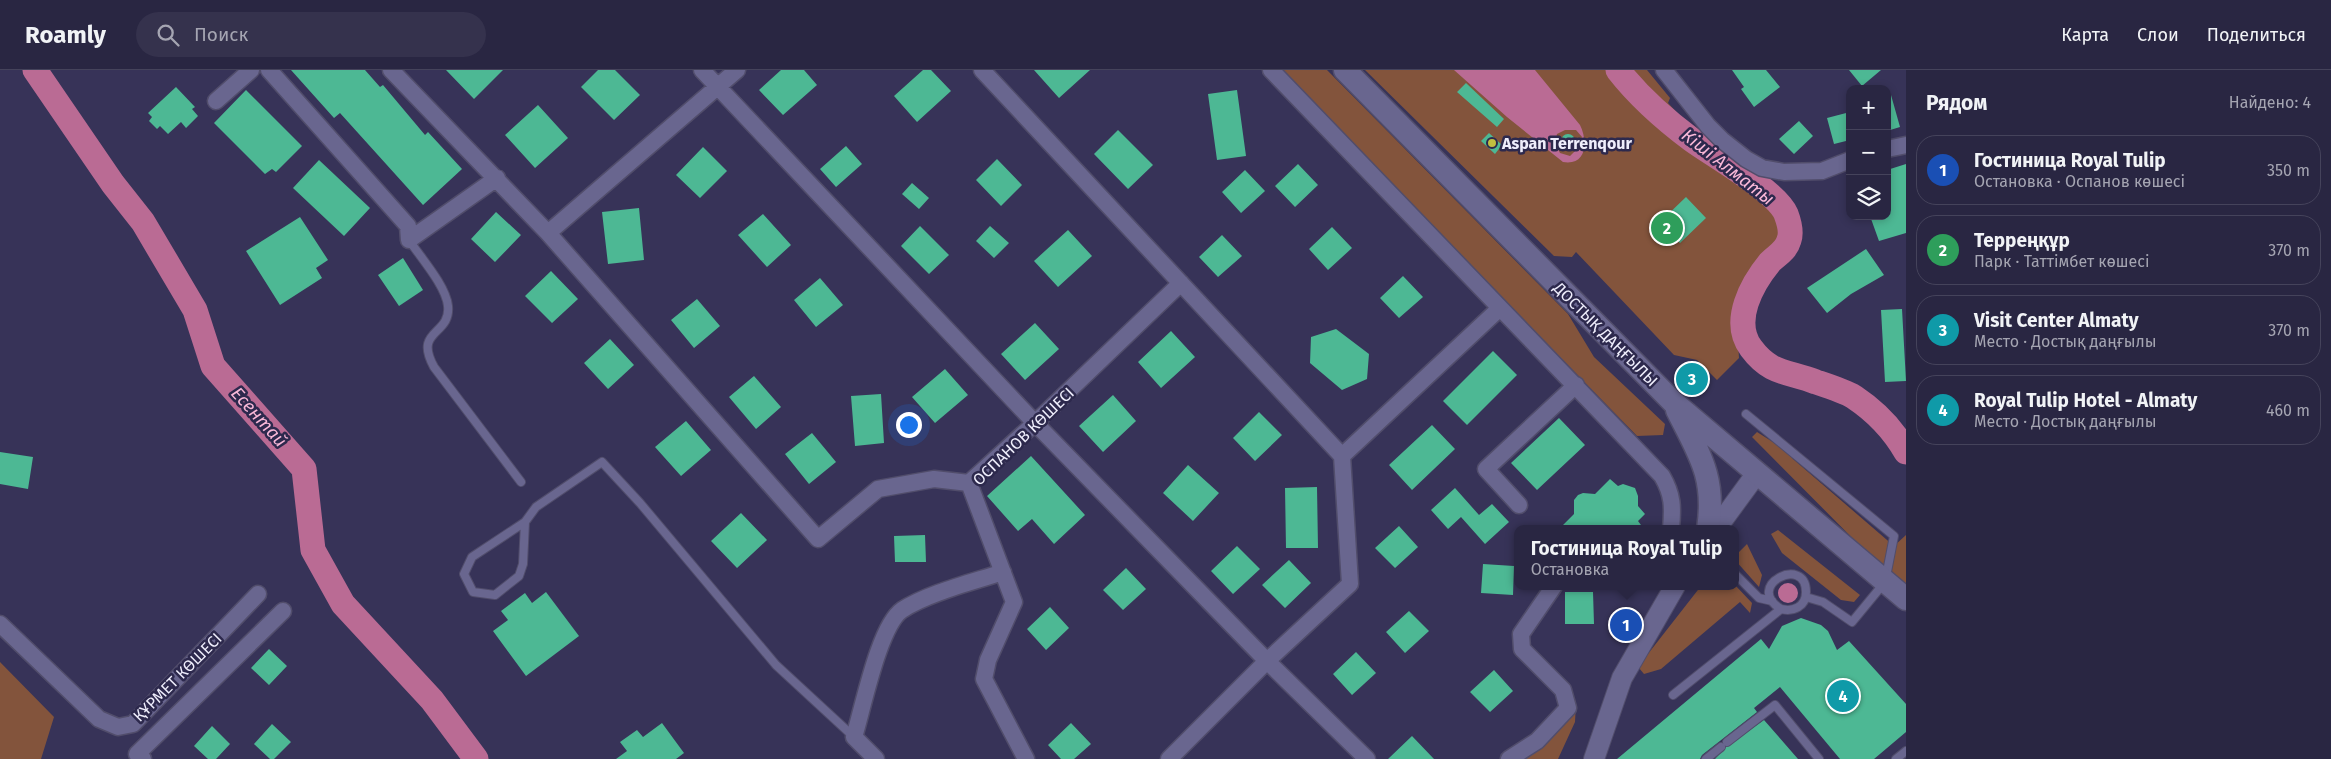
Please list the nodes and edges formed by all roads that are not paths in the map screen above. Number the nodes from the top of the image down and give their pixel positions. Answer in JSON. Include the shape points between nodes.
{"nodes":[{"id":1,"x":251,"y":70,"type":"edge"},
{"id":2,"x":269,"y":70,"type":"edge"},
{"id":3,"x":391,"y":70,"type":"edge"},
{"id":4,"x":702,"y":70,"type":"edge"},
{"id":5,"x":736,"y":70,"type":"edge"},
{"id":6,"x":982,"y":70,"type":"edge"},
{"id":7,"x":1271,"y":70,"type":"edge"},
{"id":8,"x":1345,"y":70,"type":"edge"},
{"id":9,"x":1664,"y":70,"type":"edge"},
{"id":10,"x":718,"y":88,"type":"junction"},
{"id":11,"x":216,"y":101,"type":"dead end"},
{"id":12,"x":1906,"y":145,"type":"edge"},
{"id":13,"x":1891,"y":148,"type":"edge"},
{"id":14,"x":1846,"y":162,"type":"edge"},
{"id":15,"x":497,"y":178,"type":"junction"},
{"id":16,"x":548,"y":233,"type":"junction"},
{"id":17,"x":409,"y":240,"type":"junction"},
{"id":18,"x":1181,"y":283,"type":"junction"},
{"id":19,"x":1500,"y":308,"type":"junction"},
{"id":20,"x":1576,"y":385,"type":"junction"},
{"id":21,"x":1673,"y":402,"type":"junction"},
{"id":22,"x":1746,"y":414,"type":"dead end"},
{"id":23,"x":1035,"y":423,"type":"junction"},
{"id":24,"x":1342,"y":456,"type":"junction"},
{"id":25,"x":1756,"y":473,"type":"junction"},
{"id":26,"x":522,"y":482,"type":"dead end"},
{"id":27,"x":969,"y":484,"type":"junction"},
{"id":28,"x":1519,"y":505,"type":"dead end"},
{"id":29,"x":525,"y":522,"type":"junction"},
{"id":30,"x":1671,"y":525,"type":"edge"},
{"id":31,"x":1709,"y":525,"type":"edge"},
{"id":32,"x":1719,"y":525,"type":"edge"},
{"id":33,"x":1003,"y":572,"type":"junction"},
{"id":34,"x":1739,"y":578,"type":"edge"},
{"id":35,"x":1885,"y":582,"type":"junction"},
{"id":36,"x":1551,"y":590,"type":"edge"},
{"id":37,"x":1672,"y":590,"type":"edge"},
{"id":38,"x":258,"y":594,"type":"dead end"},
{"id":39,"x":1806,"y":597,"type":"junction"},
{"id":40,"x":1906,"y":599,"type":"edge"},
{"id":41,"x":1772,"y":601,"type":"junction"},
{"id":42,"x":1781,"y":609,"type":"junction"},
{"id":43,"x":283,"y":611,"type":"dead end"},
{"id":44,"x":0,"y":624,"type":"edge"},
{"id":45,"x":1268,"y":661,"type":"junction"},
{"id":46,"x":1673,"y":695,"type":"dead end"},
{"id":47,"x":854,"y":737,"type":"junction"},
{"id":48,"x":1906,"y":750,"type":"edge"},
{"id":49,"x":143,"y":759,"type":"edge"},
{"id":50,"x":876,"y":759,"type":"edge"},
{"id":51,"x":1026,"y":759,"type":"edge"},
{"id":52,"x":1169,"y":759,"type":"edge"},
{"id":53,"x":1367,"y":759,"type":"edge"},
{"id":54,"x":1509,"y":759,"type":"edge"},
{"id":55,"x":1594,"y":759,"type":"edge"},
{"id":56,"x":1706,"y":759,"type":"edge"},
{"id":57,"x":1819,"y":759,"type":"edge"},
{"id":58,"x":1896,"y":759,"type":"edge"}],
"edges":[{"from":1,"to":11,"type":"street"},
{"from":2,"to":17,"type":"street","via":[[408,226]]},
{"from":3,"to":15,"type":"street"},
{"from":4,"to":10,"type":"street"},
{"from":5,"to":10,"type":"street"},
{"from":6,"to":18,"type":"street"},
{"from":7,"to":19,"type":"street"},
{"from":8,"to":21,"type":"main road","name":"ДОСТЫҚ ДАҢҒЫЛЫ"},
{"from":9,"to":14,"type":"street","via":[[1708,126],[1746,160],[1762,168],[1784,172],[1822,172]]},
{"from":10,"to":16,"type":"street"},
{"from":10,"to":23,"type":"street"},
{"from":12,"to":13,"type":"street"},
{"from":15,"to":16,"type":"street"},
{"from":15,"to":17,"type":"street"},
{"from":16,"to":27,"type":"street","via":[[818,539],[878,489],[934,478]]},
{"from":17,"to":26,"type":"lane","via":[[446,296],[449,309],[446,321],[426,347],[428,355]]},
{"from":18,"to":23,"type":"street","name":"ОСПАНОВ КӨШЕСІ"},
{"from":18,"to":24,"type":"street"},
{"from":19,"to":20,"type":"street"},
{"from":19,"to":24,"type":"street"},
{"from":20,"to":28,"type":"street","via":[[1486,469]]},
{"from":20,"to":30,"type":"street","via":[[1662,476],[1671,491]]},
{"from":21,"to":25,"type":"main road","name":"ДОСТЫҚ ДАҢҒЫЛЫ"},
{"from":21,"to":31,"type":"main road","via":[[1710,485]]},
{"from":22,"to":35,"type":"lane","via":[[1894,536]]},
{"from":23,"to":27,"type":"street","name":"ОСПАНОВ КӨШЕСІ"},
{"from":23,"to":45,"type":"street"},
{"from":24,"to":45,"type":"street","via":[[1350,584]]},
{"from":25,"to":32,"type":"street"},
{"from":25,"to":35,"type":"main road","name":"ДОСТЫҚ ДАҢҒЫЛЫ"},
{"from":27,"to":33,"type":"street","name":"ОСПАНОВ КӨШЕСІ"},
{"from":29,"to":29,"type":"lane","via":[[523,564],[519,576],[494,595],[474,592],[464,574],[472,557]]},
{"from":29,"to":47,"type":"lane","via":[[536,507],[602,462],[776,665]]},
{"from":33,"to":47,"type":"street","via":[[901,611],[885,632]]},
{"from":33,"to":51,"type":"street","name":"ОСПАНОВ КӨШЕСІ","via":[[1014,602],[988,660],[984,679]]},
{"from":34,"to":41,"type":"lane","via":[[1759,598]]},
{"from":35,"to":39,"type":"lane","via":[[1852,622],[1823,602]]},
{"from":35,"to":40,"type":"main road","name":"ДОСТЫҚ ДАҢҒЫЛЫ"},
{"from":36,"to":54,"type":"street","via":[[1521,634],[1522,649],[1563,690],[1568,708],[1537,740]]},
{"from":37,"to":55,"type":"street","via":[[1622,678]]},
{"from":38,"to":44,"type":"street","name":"ҚҰРМЕТ КӨШЕСІ","via":[[133,724],[118,727],[99,719]]},
{"from":39,"to":41,"type":"lane","via":[[1802,580],[1786,574],[1772,584]]},
{"from":39,"to":42,"type":"lane","via":[[1793,610]]},
{"from":41,"to":42,"type":"lane"},
{"from":42,"to":46,"type":"lane"},
{"from":43,"to":49,"type":"street","name":"ҚҰРМЕТ КӨШЕСІ","via":[[137,754]]},
{"from":45,"to":52,"type":"street"},
{"from":45,"to":53,"type":"street"},
{"from":47,"to":50,"type":"street"},
{"from":48,"to":58,"type":"lane"},
{"from":56,"to":57,"type":"lane","via":[[1775,705]]}]}
